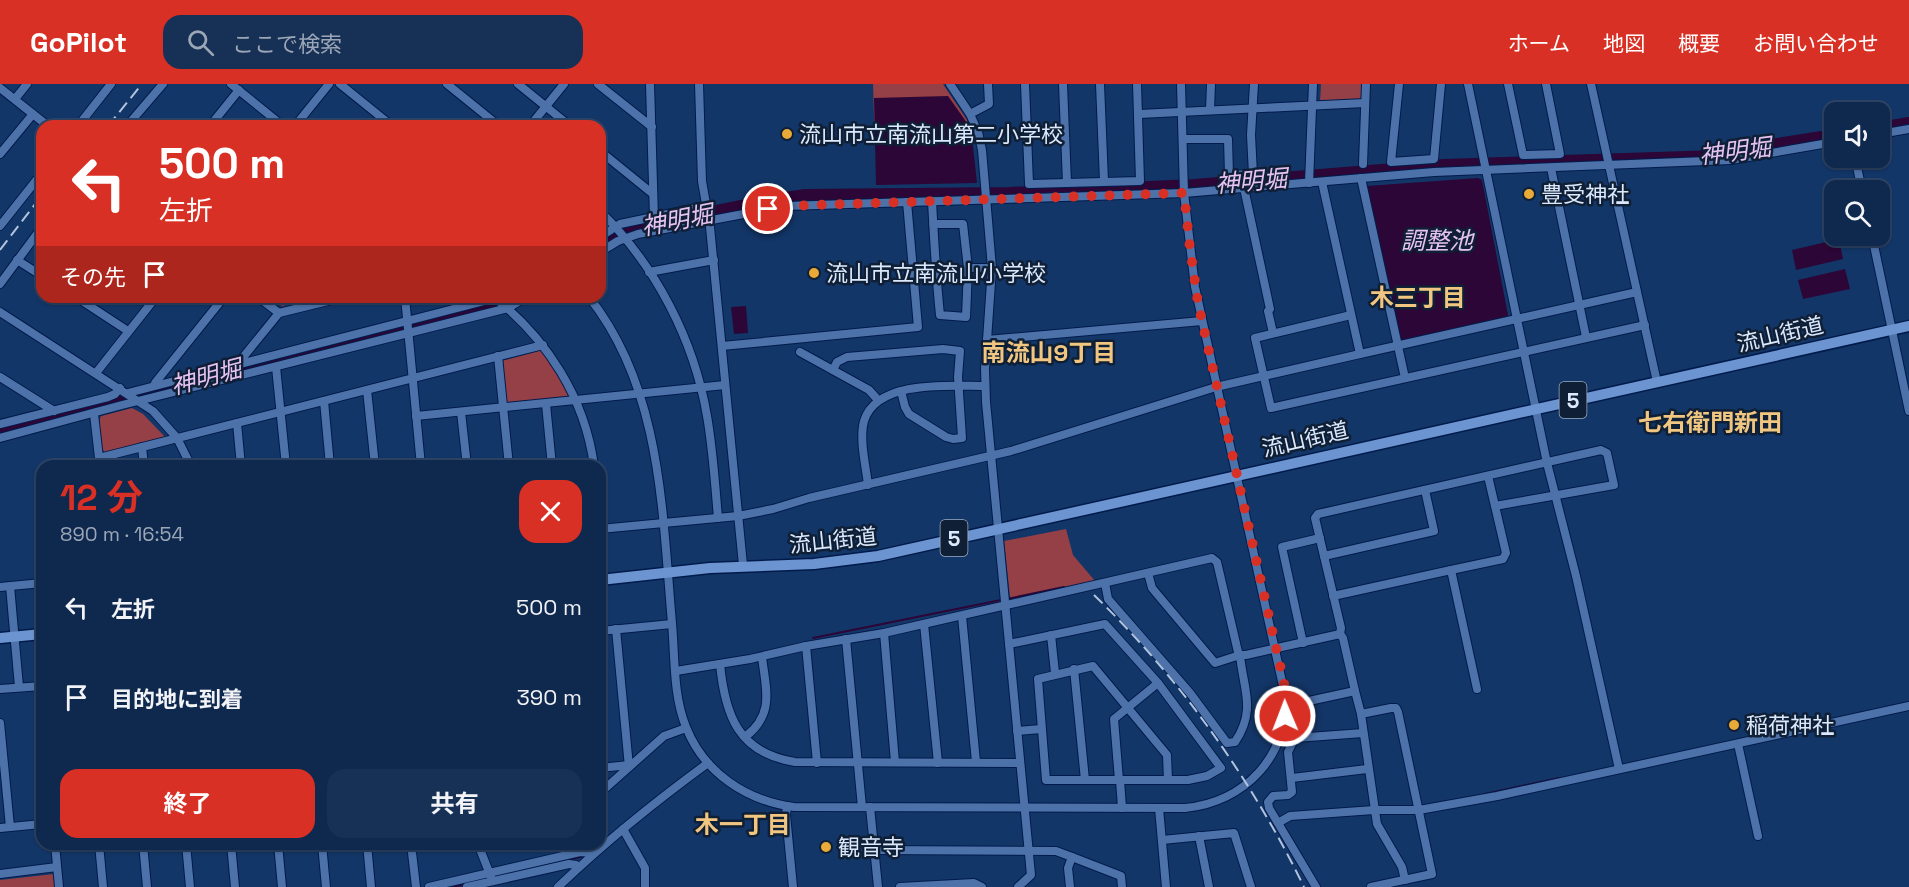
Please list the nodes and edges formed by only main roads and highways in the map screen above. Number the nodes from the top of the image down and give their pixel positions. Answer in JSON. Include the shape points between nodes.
{"nodes":[{"id":1,"x":1909,"y":326,"type":"edge"},
{"id":2,"x":606,"y":579,"type":"edge"},
{"id":3,"x":36,"y":634,"type":"edge"},
{"id":4,"x":0,"y":638,"type":"edge"}],
"edges":[{"from":1,"to":2,"type":"main road","name":"流山街道","number":"5","via":[[861,559]]},
{"from":3,"to":4,"type":"main road"}]}
